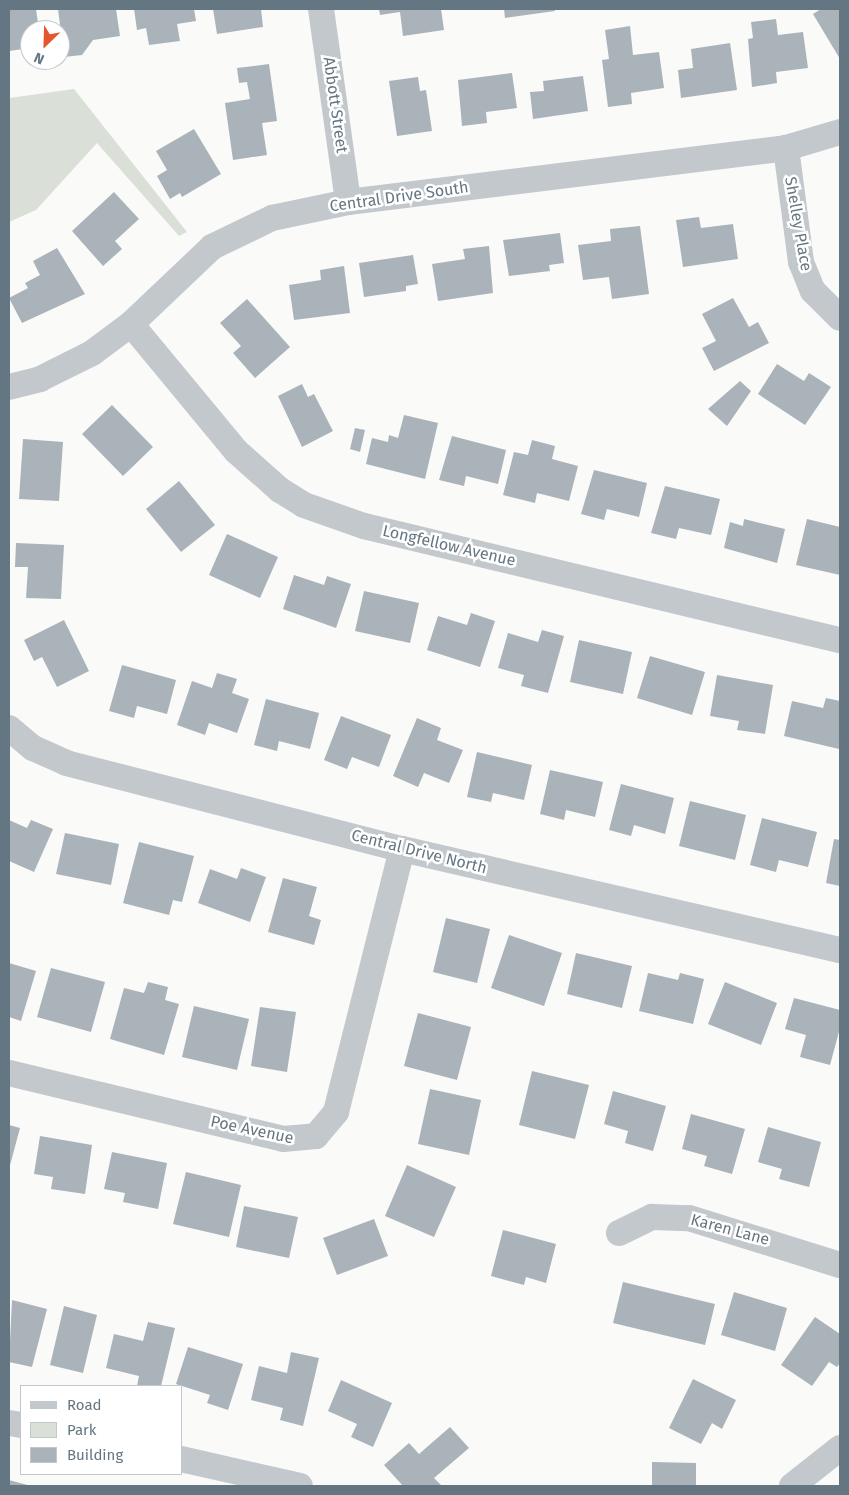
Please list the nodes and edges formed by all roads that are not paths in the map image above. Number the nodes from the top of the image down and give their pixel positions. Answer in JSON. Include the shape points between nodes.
{"nodes":[{"id":1,"x":321,"y":9,"type":"edge"},
{"id":2,"x":840,"y":132,"type":"edge"},
{"id":3,"x":786,"y":148,"type":"junction"},
{"id":4,"x":348,"y":202,"type":"junction"},
{"id":5,"x":840,"y":318,"type":"edge"},
{"id":6,"x":131,"y":324,"type":"junction"},
{"id":7,"x":9,"y":388,"type":"edge"},
{"id":8,"x":840,"y":640,"type":"edge"},
{"id":9,"x":9,"y":728,"type":"edge"},
{"id":10,"x":402,"y":849,"type":"junction"},
{"id":11,"x":840,"y":950,"type":"edge"},
{"id":12,"x":9,"y":1073,"type":"edge"},
{"id":13,"x":619,"y":1233,"type":"dead end"},
{"id":14,"x":840,"y":1265,"type":"edge"},
{"id":15,"x":840,"y":1448,"type":"edge"},
{"id":16,"x":182,"y":1459,"type":"edge"},
{"id":17,"x":300,"y":1486,"type":"edge"},
{"id":18,"x":792,"y":1486,"type":"edge"}],
"edges":[{"from":1,"to":4,"type":"street","name":"Abbott Street"},
{"from":2,"to":3,"type":"street","name":"Central Drive South"},
{"from":3,"to":4,"type":"street","name":"Central Drive South"},
{"from":3,"to":5,"type":"street","name":"Shelley Place","via":[[801,262],[813,291]]},
{"from":4,"to":6,"type":"street","name":"Central Drive South","via":[[272,218],[231,236],[184,270]]},
{"from":6,"to":7,"type":"street","name":"Central Drive South","via":[[68,367]]},
{"from":6,"to":8,"type":"street","name":"Longfellow Avenue","via":[[236,451],[280,490],[304,505],[364,526]]},
{"from":9,"to":10,"type":"street","name":"Central Drive North","via":[[34,748],[66,763]]},
{"from":10,"to":11,"type":"street","name":"Central Drive North"},
{"from":10,"to":12,"type":"street","name":"Poe Avenue","via":[[336,1112],[316,1136],[294,1141],[269,1136]]},
{"from":13,"to":14,"type":"street","name":"Karen Lane","via":[[652,1217],[688,1218]]},
{"from":15,"to":18,"type":"street"},
{"from":16,"to":17,"type":"street"}]}
